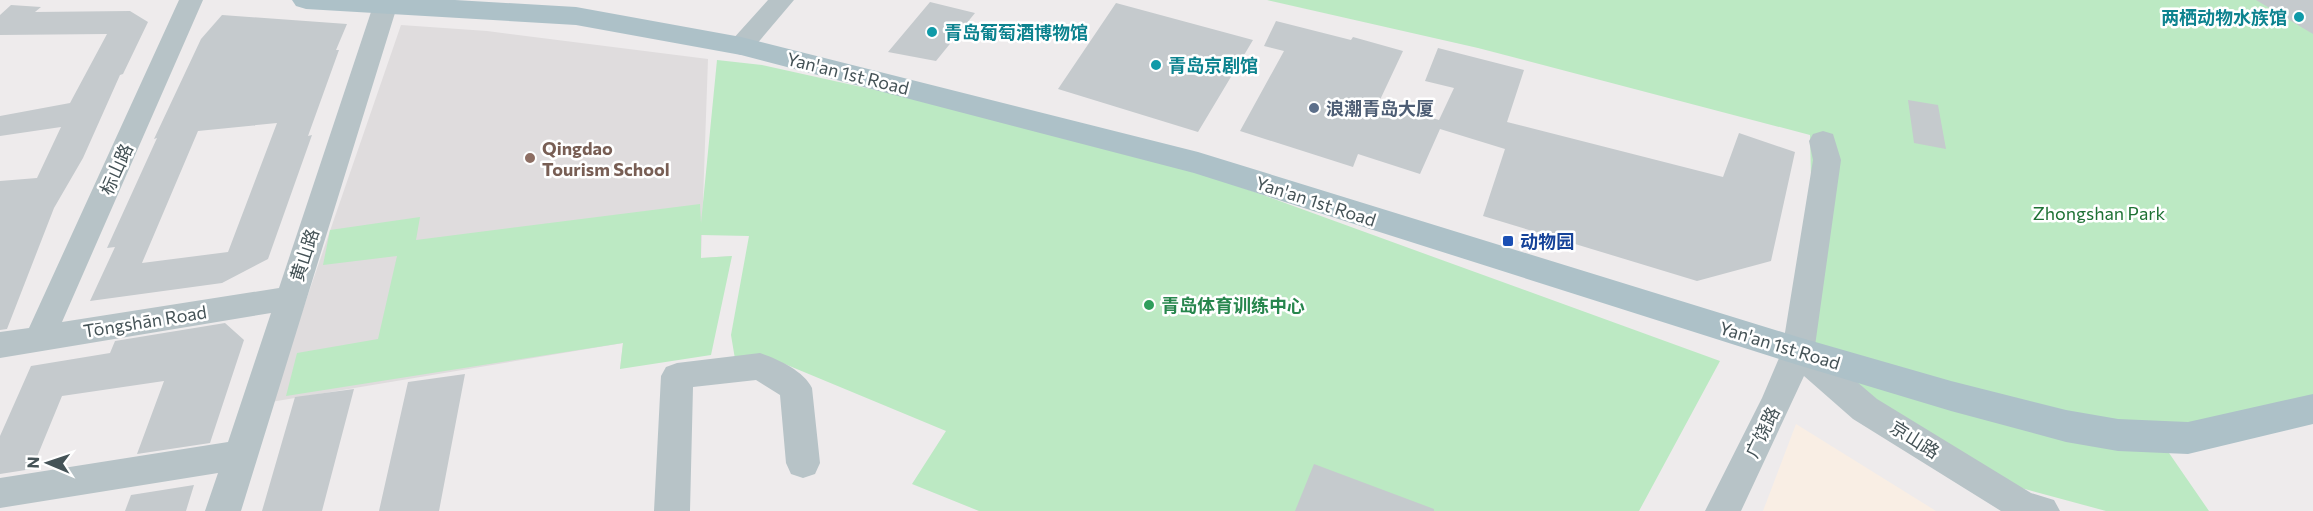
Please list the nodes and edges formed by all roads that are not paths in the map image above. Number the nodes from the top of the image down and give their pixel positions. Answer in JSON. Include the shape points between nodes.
{"nodes":[{"id":1,"x":191,"y":0,"type":"edge"},
{"id":2,"x":306,"y":0,"type":"edge"},
{"id":3,"x":782,"y":0,"type":"edge"},
{"id":4,"x":386,"y":2,"type":"edge"},
{"id":5,"x":741,"y":46,"type":"junction"},
{"id":6,"x":1823,"y":141,"type":"dead end"},
{"id":7,"x":290,"y":298,"type":"junction"},
{"id":8,"x":40,"y":337,"type":"junction"},
{"id":9,"x":0,"y":345,"type":"edge"},
{"id":10,"x":1798,"y":351,"type":"junction"},
{"id":11,"x":2313,"y":410,"type":"edge"},
{"id":12,"x":241,"y":455,"type":"junction"},
{"id":13,"x":803,"y":463,"type":"dead end"},
{"id":14,"x":0,"y":493,"type":"edge"},
{"id":15,"x":223,"y":511,"type":"edge"},
{"id":16,"x":672,"y":511,"type":"edge"},
{"id":17,"x":1723,"y":511,"type":"edge"},
{"id":18,"x":2042,"y":511,"type":"edge"}],
"edges":[{"from":1,"to":8,"type":"street","name":"标山路"},
{"from":2,"to":4,"type":"main road","name":"Yan'an 1st Road"},
{"from":3,"to":5,"type":"street"},
{"from":4,"to":5,"type":"main road","name":"Yan'an 1st Road","via":[[576,16]]},
{"from":4,"to":7,"type":"street","name":"黄山路"},
{"from":5,"to":10,"type":"main road","name":"Yan'an 1st Road","via":[[1198,163]]},
{"from":6,"to":10,"type":"street","name":"广饶路","via":[[1827,160]]},
{"from":7,"to":8,"type":"street","name":"Tōngshān Road"},
{"from":7,"to":12,"type":"street","name":"黄山路"},
{"from":8,"to":9,"type":"street","name":"Tōngshān Road"},
{"from":10,"to":11,"type":"main road","name":"Yan'an 1st Road","via":[[1951,396],[2066,426],[2118,435],[2188,438]]},
{"from":10,"to":17,"type":"street","name":"广饶路"},
{"from":10,"to":18,"type":"street","name":"京山路","via":[[1865,408],[2023,506]]},
{"from":12,"to":14,"type":"street"},
{"from":12,"to":15,"type":"street","name":"黄山路"},
{"from":13,"to":16,"type":"street","via":[[796,387],[760,366],[677,376]]}]}
